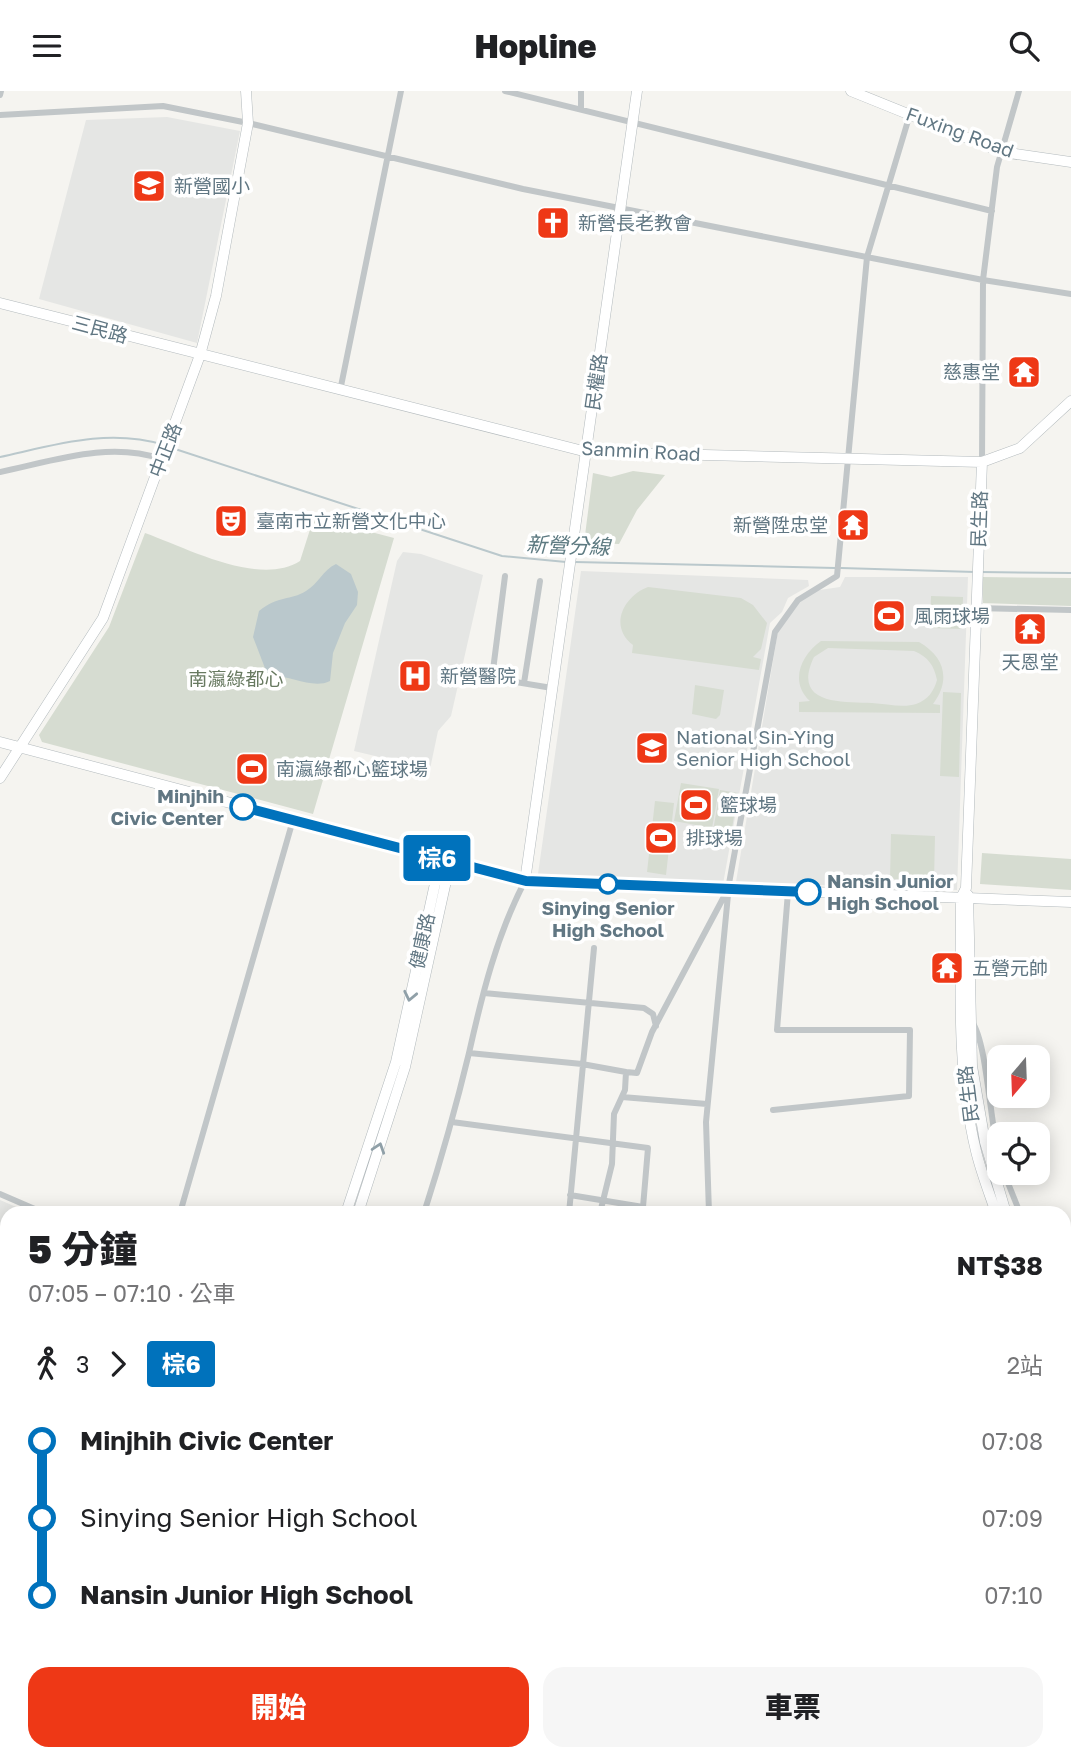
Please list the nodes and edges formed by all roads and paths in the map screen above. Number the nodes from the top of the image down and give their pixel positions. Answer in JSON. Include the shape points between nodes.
{"nodes":[{"id":1,"x":246,"y":91,"type":"edge"},
{"id":2,"x":401,"y":91,"type":"edge"},
{"id":3,"x":505,"y":91,"type":"edge"},
{"id":4,"x":581,"y":91,"type":"edge"},
{"id":5,"x":638,"y":91,"type":"edge"},
{"id":6,"x":851,"y":91,"type":"edge"},
{"id":7,"x":1019,"y":91,"type":"edge"},
{"id":8,"x":581,"y":109,"type":"junction"},
{"id":9,"x":909,"y":114,"type":"junction"},
{"id":10,"x":0,"y":115,"type":"edge"},
{"id":11,"x":634,"y":122,"type":"junction"},
{"id":12,"x":248,"y":123,"type":"junction"},
{"id":13,"x":1002,"y":152,"type":"junction"},
{"id":14,"x":387,"y":157,"type":"junction"},
{"id":15,"x":1071,"y":162,"type":"edge"},
{"id":16,"x":888,"y":185,"type":"junction"},
{"id":17,"x":622,"y":209,"type":"junction"},
{"id":18,"x":992,"y":211,"type":"junction"},
{"id":19,"x":867,"y":257,"type":"junction"},
{"id":20,"x":983,"y":280,"type":"junction"},
{"id":21,"x":1071,"y":294,"type":"edge"},
{"id":22,"x":0,"y":303,"type":"edge"},
{"id":23,"x":200,"y":355,"type":"junction"},
{"id":24,"x":340,"y":391,"type":"junction"},
{"id":25,"x":1071,"y":401,"type":"edge"},
{"id":26,"x":587,"y":452,"type":"junction"},
{"id":27,"x":162,"y":457,"type":"junction"},
{"id":28,"x":848,"y":459,"type":"junction"},
{"id":29,"x":982,"y":463,"type":"junction"},
{"id":30,"x":0,"y":472,"type":"edge"},
{"id":31,"x":505,"y":576,"type":"dead end"},
{"id":32,"x":540,"y":581,"type":"dead end"},
{"id":33,"x":975,"y":608,"type":"junction"},
{"id":34,"x":1071,"y":610,"type":"edge"},
{"id":35,"x":524,"y":683,"type":"junction"},
{"id":36,"x":552,"y":688,"type":"junction"},
{"id":37,"x":0,"y":743,"type":"edge"},
{"id":38,"x":22,"y":749,"type":"junction"},
{"id":39,"x":0,"y":778,"type":"edge"},
{"id":40,"x":293,"y":820,"type":"junction"},
{"id":41,"x":446,"y":860,"type":"junction"},
{"id":42,"x":526,"y":881,"type":"junction"},
{"id":43,"x":728,"y":890,"type":"junction"},
{"id":44,"x":788,"y":892,"type":"junction"},
{"id":45,"x":966,"y":895,"type":"junction"},
{"id":46,"x":1071,"y":902,"type":"edge"},
{"id":47,"x":594,"y":948,"type":"dead end"},
{"id":48,"x":484,"y":993,"type":"junction"},
{"id":49,"x":587,"y":1002,"type":"junction"},
{"id":50,"x":970,"y":1020,"type":"junction"},
{"id":51,"x":656,"y":1027,"type":"junction"},
{"id":52,"x":469,"y":1053,"type":"junction"},
{"id":53,"x":582,"y":1064,"type":"junction"},
{"id":54,"x":626,"y":1072,"type":"junction"},
{"id":55,"x":390,"y":1097,"type":"junction"},
{"id":56,"x":622,"y":1097,"type":"junction"},
{"id":57,"x":707,"y":1104,"type":"junction"},
{"id":58,"x":773,"y":1110,"type":"dead end"},
{"id":59,"x":452,"y":1122,"type":"junction"},
{"id":60,"x":991,"y":1122,"type":"edge"},
{"id":61,"x":574,"y":1139,"type":"junction"},
{"id":62,"x":615,"y":1142,"type":"junction"},
{"id":63,"x":1009,"y":1185,"type":"edge"},
{"id":64,"x":0,"y":1194,"type":"edge"},
{"id":65,"x":570,"y":1195,"type":"junction"},
{"id":66,"x":602,"y":1201,"type":"junction"},
{"id":67,"x":28,"y":1206,"type":"edge"},
{"id":68,"x":182,"y":1206,"type":"edge"},
{"id":69,"x":349,"y":1206,"type":"edge"},
{"id":70,"x":360,"y":1206,"type":"edge"},
{"id":71,"x":426,"y":1206,"type":"edge"},
{"id":72,"x":569,"y":1206,"type":"edge"},
{"id":73,"x":601,"y":1206,"type":"edge"},
{"id":74,"x":636,"y":1206,"type":"edge"},
{"id":75,"x":643,"y":1206,"type":"edge"},
{"id":76,"x":708,"y":1206,"type":"edge"},
{"id":77,"x":994,"y":1206,"type":"edge"},
{"id":78,"x":1004,"y":1206,"type":"edge"},
{"id":79,"x":1017,"y":1206,"type":"edge"}],
"edges":[{"from":1,"to":12,"type":"street","name":"中正路"},
{"from":2,"to":14,"type":"street"},
{"from":3,"to":8,"type":"street"},
{"from":4,"to":8,"type":"street"},
{"from":5,"to":11,"type":"street","name":"民權路"},
{"from":6,"to":9,"type":"street","name":"Fuxing Road"},
{"from":7,"to":13,"type":"street","name":"民生路"},
{"from":8,"to":11,"type":"street"},
{"from":9,"to":13,"type":"street","name":"Fuxing Road"},
{"from":9,"to":16,"type":"street"},
{"from":10,"to":12,"type":"street","via":[[163,106]]},
{"from":11,"to":16,"type":"street"},
{"from":11,"to":17,"type":"street","name":"民權路"},
{"from":12,"to":14,"type":"street"},
{"from":12,"to":23,"type":"street","name":"中正路","via":[[219,285]]},
{"from":13,"to":15,"type":"street","name":"Fuxing Road"},
{"from":13,"to":18,"type":"street","name":"民生路"},
{"from":14,"to":17,"type":"street"},
{"from":14,"to":24,"type":"street"},
{"from":16,"to":18,"type":"street"},
{"from":16,"to":19,"type":"street"},
{"from":17,"to":19,"type":"street"},
{"from":17,"to":26,"type":"street","name":"民權路"},
{"from":18,"to":20,"type":"street","name":"民生路"},
{"from":19,"to":20,"type":"street"},
{"from":19,"to":28,"type":"street"},
{"from":20,"to":21,"type":"street"},
{"from":20,"to":29,"type":"street","name":"民生路"},
{"from":22,"to":23,"type":"street","name":"三民路"},
{"from":23,"to":24,"type":"street","name":"Sanmin Road"},
{"from":23,"to":27,"type":"street","name":"中正路"},
{"from":24,"to":26,"type":"street","name":"Sanmin Road"},
{"from":25,"to":29,"type":"street","name":"Sanmin Road","via":[[1020,449]]},
{"from":26,"to":28,"type":"street","name":"Sanmin Road"},
{"from":26,"to":36,"type":"street","name":"民權路"},
{"from":27,"to":30,"type":"street","via":[[108,451]]},
{"from":27,"to":38,"type":"street","name":"中正路","via":[[103,618]]},
{"from":28,"to":29,"type":"street","name":"Sanmin Road"},
{"from":28,"to":43,"type":"street","via":[[838,568],[832,582],[798,600],[772,639]]},
{"from":29,"to":33,"type":"street","name":"民生路"},
{"from":31,"to":35,"type":"street","via":[[492,678]]},
{"from":32,"to":35,"type":"street"},
{"from":33,"to":34,"type":"street"},
{"from":33,"to":45,"type":"street","name":"民生路"},
{"from":35,"to":36,"type":"street"},
{"from":36,"to":42,"type":"street","name":"民權路"},
{"from":37,"to":38,"type":"street"},
{"from":38,"to":39,"type":"street","name":"中正路"},
{"from":38,"to":40,"type":"street"},
{"from":40,"to":41,"type":"street"},
{"from":40,"to":68,"type":"street"},
{"from":41,"to":42,"type":"street"},
{"from":41,"to":55,"type":"street","name":"健康路","via":[[438,870]]},
{"from":42,"to":43,"type":"street"},
{"from":42,"to":48,"type":"street","via":[[512,908]]},
{"from":43,"to":44,"type":"street"},
{"from":43,"to":51,"type":"street"},
{"from":43,"to":57,"type":"street"},
{"from":44,"to":45,"type":"street"},
{"from":44,"to":58,"type":"street","via":[[777,1030],[909,1030],[909,1095]]},
{"from":45,"to":46,"type":"street"},
{"from":45,"to":50,"type":"street","name":"民生路"},
{"from":45,"to":77,"type":"street","name":"民生路","via":[[961,1014],[965,1081],[976,1150]]},
{"from":47,"to":49,"type":"street"},
{"from":48,"to":49,"type":"street"},
{"from":48,"to":52,"type":"street"},
{"from":49,"to":51,"type":"street","via":[[644,1008],[653,1014]]},
{"from":49,"to":53,"type":"street"},
{"from":50,"to":60,"type":"street","name":"民生路","via":[[979,1031]]},
{"from":50,"to":78,"type":"street","name":"民生路","via":[[978,1109]]},
{"from":51,"to":54,"type":"street","via":[[637,1073]]},
{"from":52,"to":53,"type":"street"},
{"from":52,"to":59,"type":"street"},
{"from":53,"to":54,"type":"street"},
{"from":53,"to":61,"type":"street"},
{"from":54,"to":56,"type":"street"},
{"from":55,"to":69,"type":"street","name":"健康路"},
{"from":70,"to":55,"type":"street","name":"健康路","one_way":true},
{"from":56,"to":57,"type":"street"},
{"from":56,"to":62,"type":"street","via":[[614,1114]]},
{"from":57,"to":76,"type":"street"},
{"from":59,"to":61,"type":"street"},
{"from":59,"to":71,"type":"street"},
{"from":61,"to":62,"type":"street"},
{"from":61,"to":65,"type":"street"},
{"from":62,"to":66,"type":"street"},
{"from":62,"to":75,"type":"street","via":[[648,1148]]},
{"from":63,"to":79,"type":"street"},
{"from":64,"to":67,"type":"street"},
{"from":65,"to":66,"type":"street"},
{"from":65,"to":72,"type":"street"},
{"from":66,"to":73,"type":"street"},
{"from":66,"to":74,"type":"street"}]}
